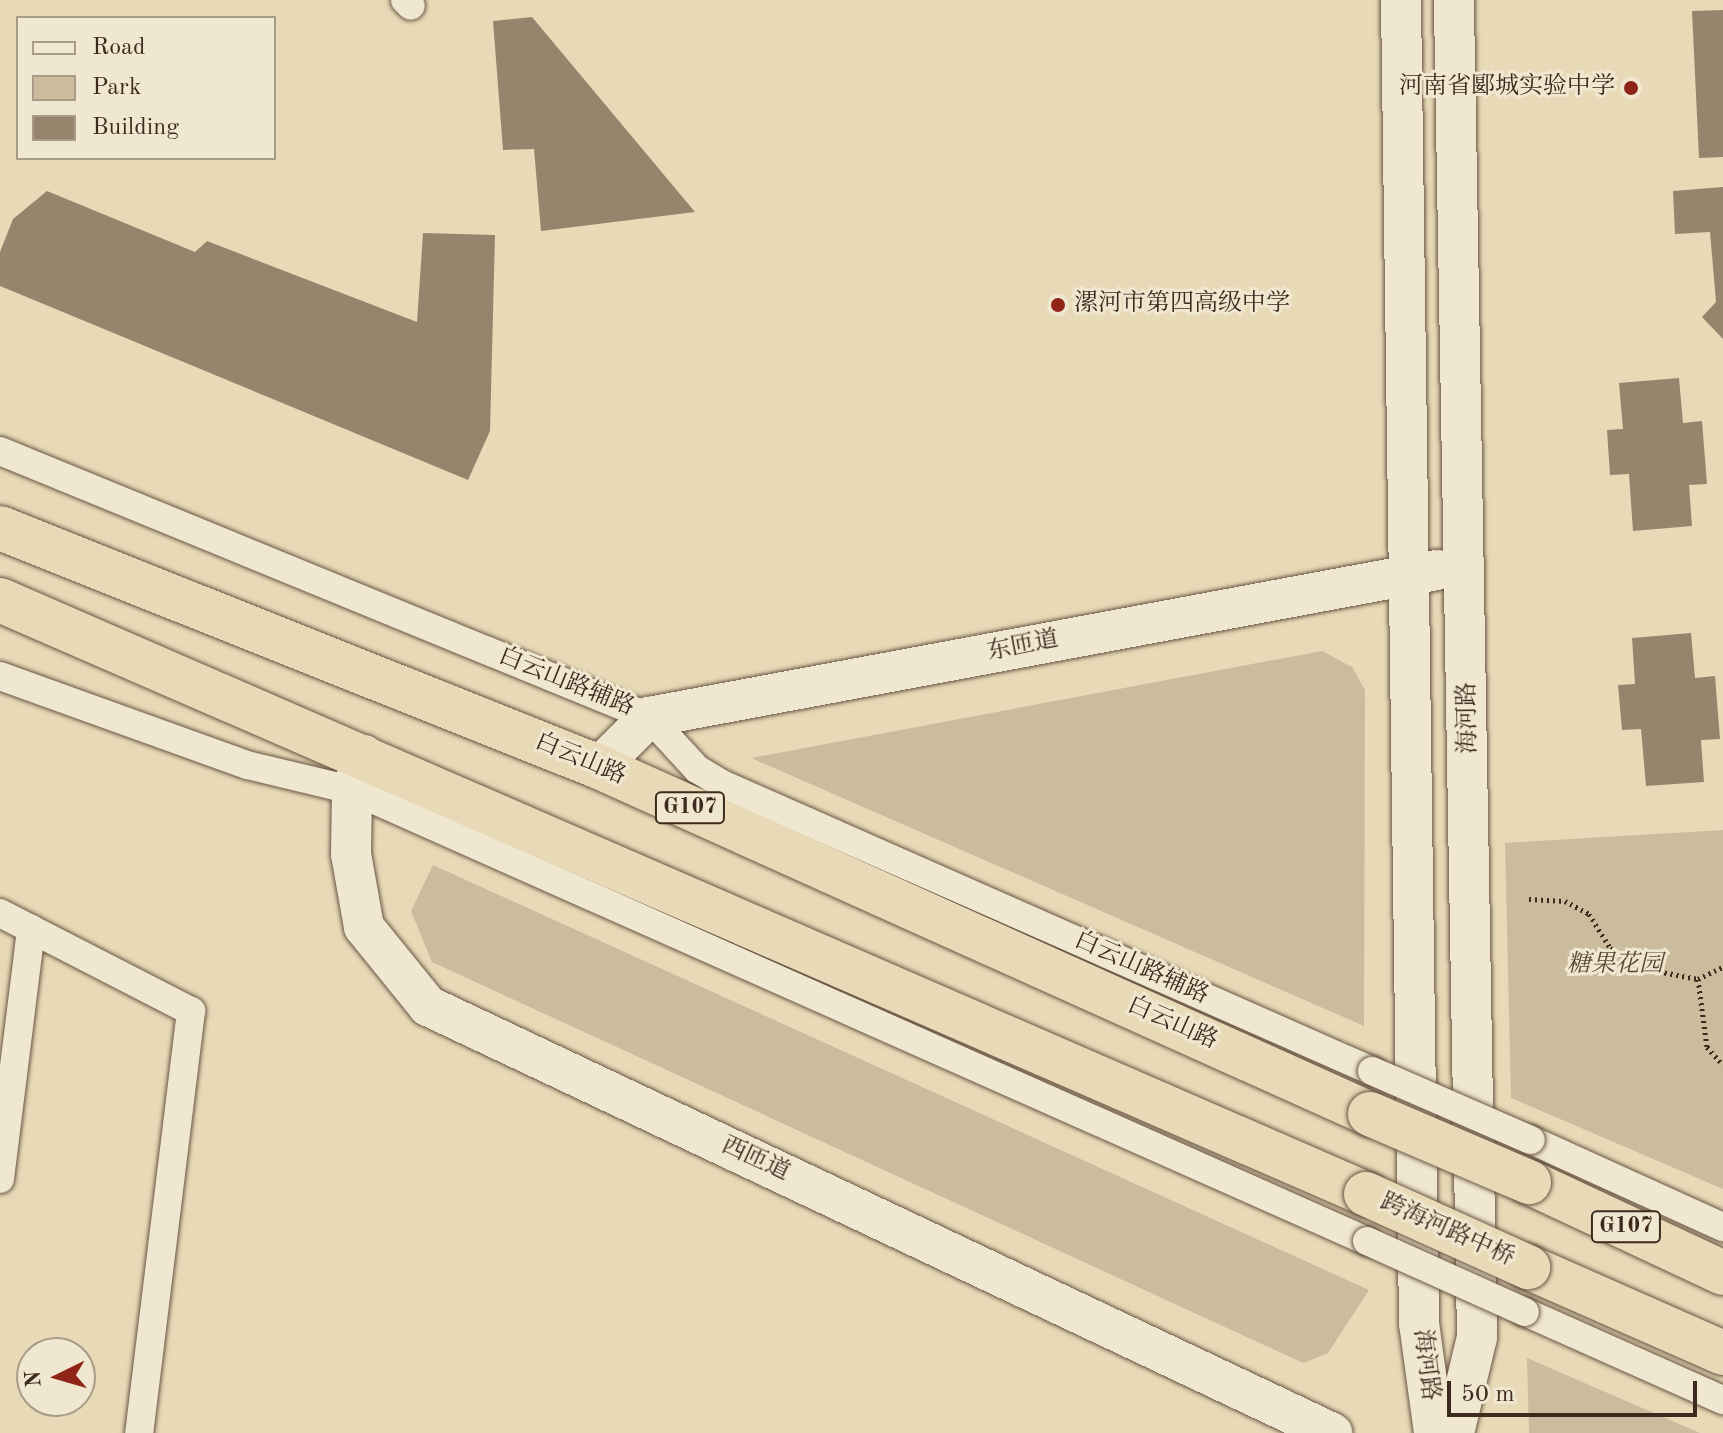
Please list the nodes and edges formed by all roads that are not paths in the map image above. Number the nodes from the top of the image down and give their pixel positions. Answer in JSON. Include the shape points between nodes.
{"nodes":[{"id":1,"x":1401,"y":0,"type":"edge"},
{"id":2,"x":1454,"y":0,"type":"edge"},
{"id":3,"x":0,"y":451,"type":"edge"},
{"id":4,"x":0,"y":528,"type":"edge"},
{"id":5,"x":1467,"y":564,"type":"junction"},
{"id":6,"x":1412,"y":574,"type":"junction"},
{"id":7,"x":0,"y":600,"type":"edge"},
{"id":8,"x":0,"y":676,"type":"edge"},
{"id":9,"x":649,"y":717,"type":"junction"},
{"id":10,"x":599,"y":767,"type":"junction"},
{"id":11,"x":358,"y":772,"type":"junction"},
{"id":12,"x":0,"y":913,"type":"edge"},
{"id":13,"x":31,"y":929,"type":"junction"},
{"id":14,"x":1530,"y":1161,"type":"junction"},
{"id":15,"x":0,"y":1179,"type":"edge"},
{"id":16,"x":1723,"y":1227,"type":"edge"},
{"id":17,"x":1723,"y":1273,"type":"edge"},
{"id":18,"x":1723,"y":1353,"type":"edge"},
{"id":19,"x":1723,"y":1400,"type":"edge"},
{"id":20,"x":139,"y":1433,"type":"edge"},
{"id":21,"x":1332,"y":1433,"type":"edge"},
{"id":22,"x":1434,"y":1433,"type":"edge"},
{"id":23,"x":1454,"y":1433,"type":"edge"}],
"edges":[{"from":1,"to":6,"type":"street","name":"海河路"},
{"from":2,"to":5,"type":"street","name":"海河路"},
{"from":3,"to":9,"type":"street","name":"白云山路辅路"},
{"from":4,"to":10,"type":"highway","name":"白云山路","number":"G107"},
{"from":5,"to":6,"type":"street","name":"东匝道"},
{"from":5,"to":23,"type":"street","name":"海河路","via":[[1477,1337]]},
{"from":6,"to":9,"type":"street","name":"东匝道"},
{"from":6,"to":22,"type":"street","name":"海河路","via":[[1419,1323]]},
{"from":7,"to":11,"type":"highway"},
{"from":8,"to":11,"type":"street","via":[[247,765]]},
{"from":9,"to":10,"type":"street"},
{"from":9,"to":14,"type":"street","name":"白云山路辅路","bridge":true,"via":[[722,784],[1372,1071]]},
{"from":10,"to":14,"type":"highway","name":"白云山路","number":"G107","bridge":true,"via":[[1370,1114]]},
{"from":11,"to":18,"type":"highway","name":"跨海河路中桥","bridge":true,"via":[[1366,1194]]},
{"from":11,"to":19,"type":"street","name":"跨海河路中桥","bridge":true,"via":[[1367,1241]]},
{"from":11,"to":21,"type":"street","name":"西匝道","via":[[351,854],[364,927],[428,1006]]},
{"from":12,"to":13,"type":"street"},
{"from":13,"to":15,"type":"street"},
{"from":13,"to":20,"type":"street","via":[[191,1011]]},
{"from":14,"to":16,"type":"street"},
{"from":14,"to":17,"type":"highway","number":"G107"}]}
